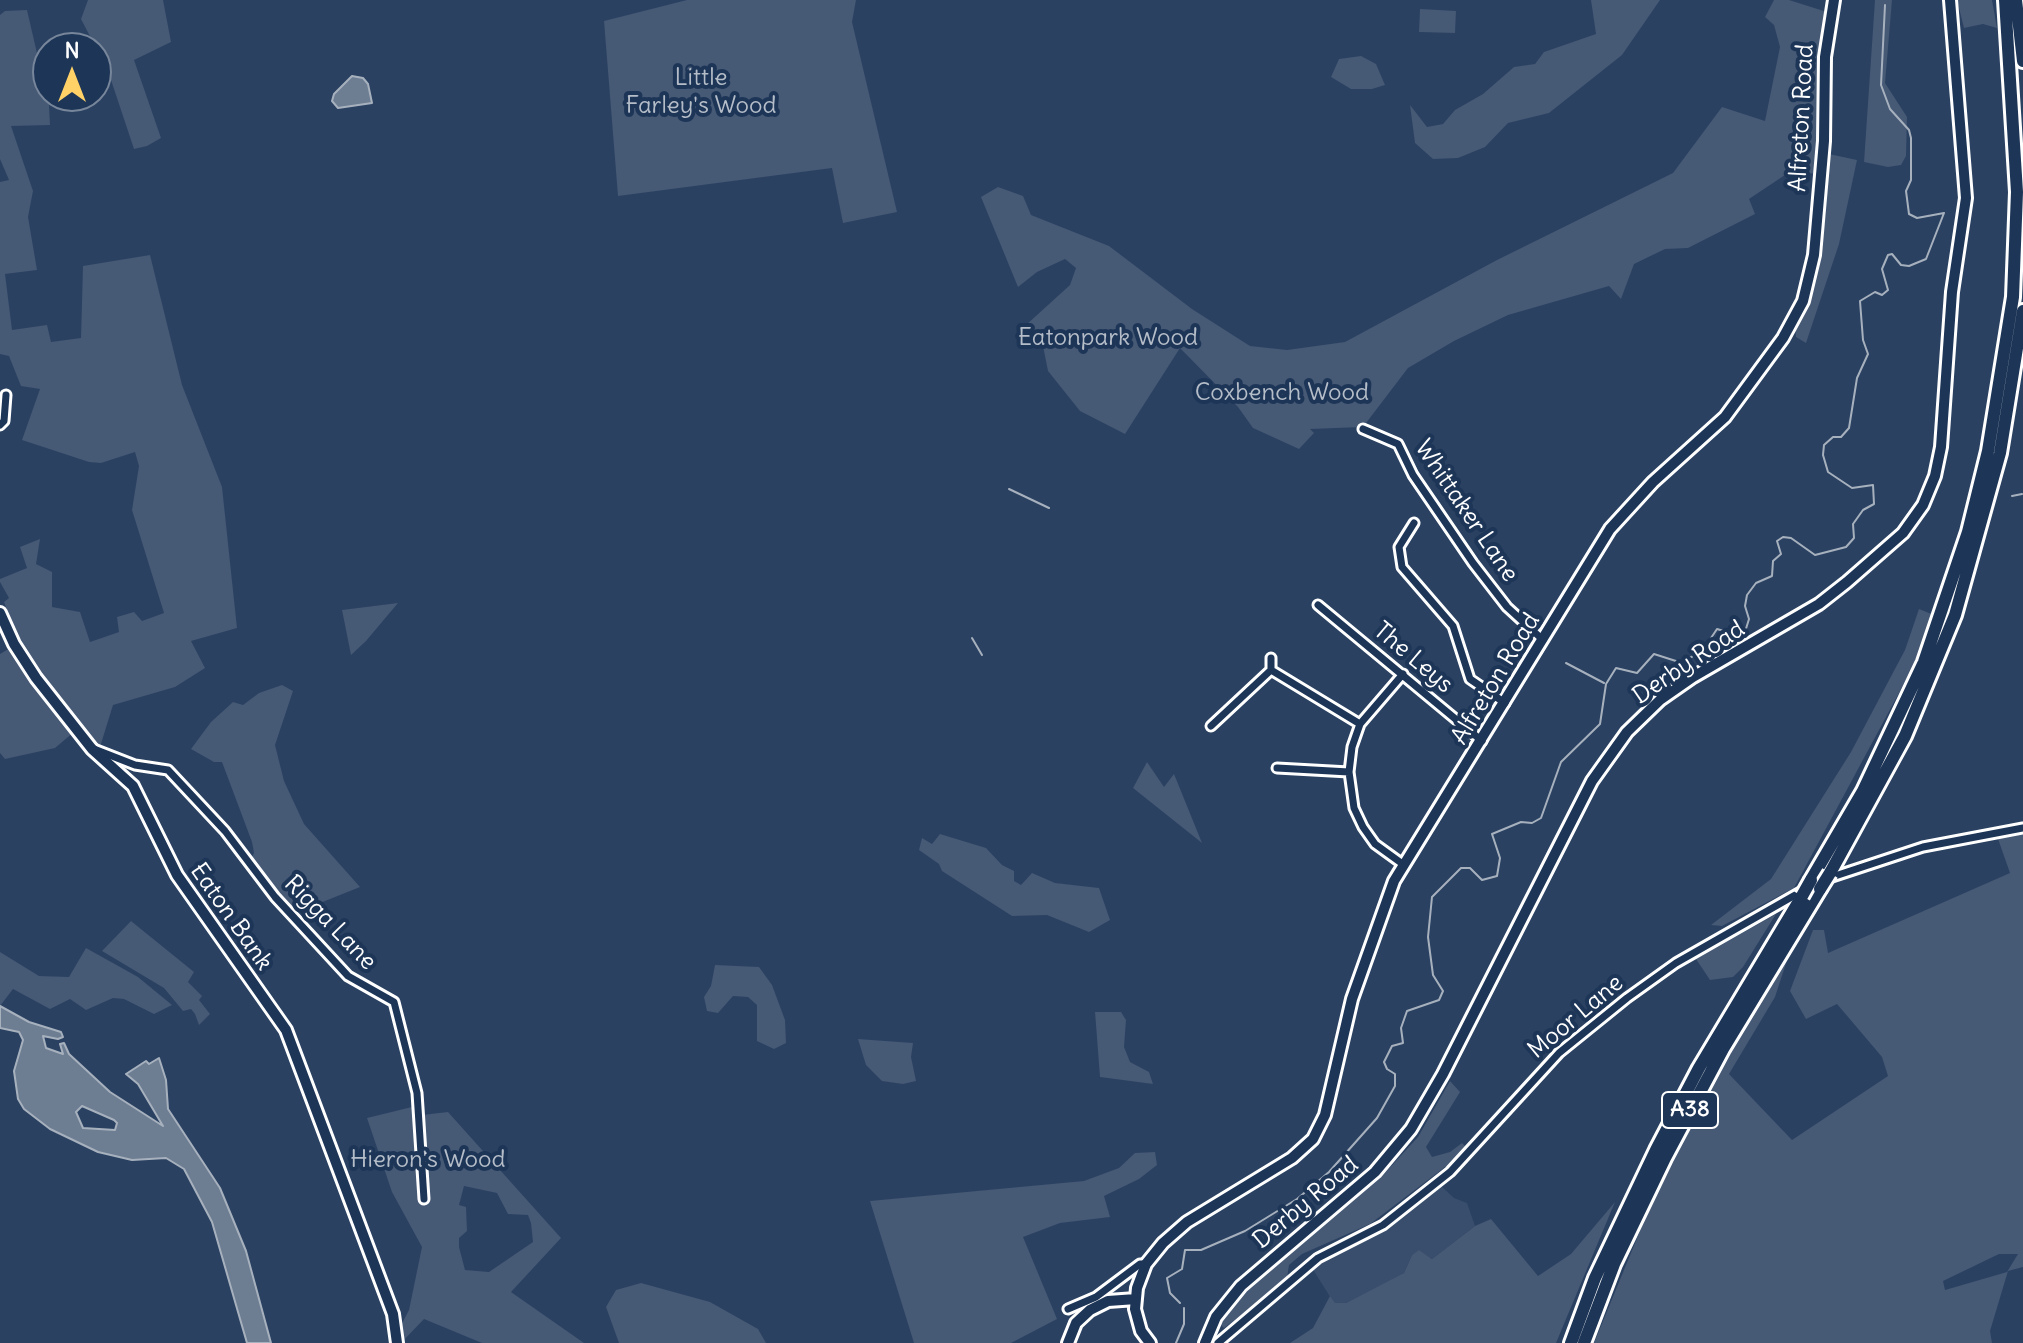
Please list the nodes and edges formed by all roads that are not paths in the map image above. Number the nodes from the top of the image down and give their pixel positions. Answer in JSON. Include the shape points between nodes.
{"nodes":[{"id":1,"x":1834,"y":0,"type":"edge"},
{"id":2,"x":1950,"y":0,"type":"edge"},
{"id":3,"x":2005,"y":0,"type":"edge"},
{"id":4,"x":2016,"y":0,"type":"edge"},
{"id":5,"x":2023,"y":61,"type":"edge"},
{"id":6,"x":2023,"y":311,"type":"edge"},
{"id":7,"x":6,"y":395,"type":"dead end"},
{"id":8,"x":0,"y":425,"type":"edge"},
{"id":9,"x":1363,"y":429,"type":"dead end"},
{"id":10,"x":1414,"y":523,"type":"dead end"},
{"id":11,"x":1318,"y":605,"type":"dead end"},
{"id":12,"x":0,"y":613,"type":"edge"},
{"id":13,"x":1543,"y":640,"type":"junction"},
{"id":14,"x":1271,"y":658,"type":"dead end"},
{"id":15,"x":1271,"y":670,"type":"junction"},
{"id":16,"x":1403,"y":674,"type":"junction"},
{"id":17,"x":1506,"y":704,"type":"junction"},
{"id":18,"x":1360,"y":724,"type":"junction"},
{"id":19,"x":1217,"y":725,"type":"dead end"},
{"id":20,"x":1482,"y":741,"type":"junction"},
{"id":21,"x":92,"y":749,"type":"junction"},
{"id":22,"x":1277,"y":768,"type":"dead end"},
{"id":23,"x":1349,"y":772,"type":"junction"},
{"id":24,"x":2023,"y":828,"type":"edge"},
{"id":25,"x":1404,"y":865,"type":"junction"},
{"id":26,"x":1816,"y":884,"type":"junction"},
{"id":27,"x":424,"y":1199,"type":"dead end"},
{"id":28,"x":1146,"y":1264,"type":"junction"},
{"id":29,"x":1136,"y":1299,"type":"junction"},
{"id":30,"x":1068,"y":1309,"type":"dead end"},
{"id":31,"x":1148,"y":1341,"type":"edge"},
{"id":32,"x":397,"y":1343,"type":"edge"},
{"id":33,"x":1068,"y":1343,"type":"edge"},
{"id":34,"x":1205,"y":1343,"type":"edge"},
{"id":35,"x":1218,"y":1343,"type":"edge"},
{"id":36,"x":1571,"y":1343,"type":"edge"},
{"id":37,"x":1584,"y":1343,"type":"edge"}],
"edges":[{"from":1,"to":13,"type":"street","name":"Alfreton Road","via":[[1825,57],[1814,255],[1803,301],[1783,338],[1725,417],[1610,529]]},
{"from":2,"to":34,"type":"street","name":"Derby Road","via":[[1966,198],[1952,292],[1941,447],[1923,505],[1903,533],[1847,582],[1671,692],[1627,732],[1592,781],[1411,1129],[1375,1172],[1241,1286],[1216,1317]]},
{"from":3,"to":26,"type":"highway","number":"A38","via":[[2017,192],[2013,297],[1988,451],[1968,532],[1924,662]]},
{"from":4,"to":5,"type":"highway"},
{"from":6,"to":26,"type":"highway","number":"A38","bridge":true,"via":[[2000,453],[1955,615],[1905,736],[1830,873]]},
{"from":7,"to":8,"type":"street"},
{"from":9,"to":13,"type":"street","name":"Whittaker Lane","via":[[1398,444],[1473,563],[1507,607]]},
{"from":10,"to":17,"type":"street","via":[[1399,547],[1402,567],[1453,626],[1470,679]]},
{"from":11,"to":16,"type":"street","name":"The Leys"},
{"from":12,"to":21,"type":"street","name":"Eaton Bank","via":[[19,653]]},
{"from":13,"to":17,"type":"street","name":"Alfreton Road"},
{"from":14,"to":15,"type":"street"},
{"from":15,"to":18,"type":"street"},
{"from":15,"to":19,"type":"street"},
{"from":16,"to":18,"type":"street"},
{"from":16,"to":20,"type":"street","name":"The Leys"},
{"from":17,"to":20,"type":"street","name":"Alfreton Road"},
{"from":18,"to":23,"type":"street"},
{"from":20,"to":25,"type":"street","name":"Alfreton Road"},
{"from":21,"to":27,"type":"street","name":"Rigga Lane","via":[[168,770],[348,976],[394,1002],[417,1093]]},
{"from":21,"to":32,"type":"street","name":"Eaton Bank","via":[[133,786],[177,875],[282,1022],[393,1314]]},
{"from":22,"to":23,"type":"street"},
{"from":23,"to":25,"type":"street","via":[[1354,808],[1363,827],[1375,844]]},
{"from":24,"to":35,"type":"street","name":"Moor Lane","via":[[1923,847],[1839,874],[1676,963],[1559,1053],[1450,1172],[1383,1225],[1318,1258]]},
{"from":25,"to":28,"type":"street","name":"Alfreton Road","via":[[1370,942],[1325,1115],[1313,1139],[1292,1158],[1187,1222]]},
{"from":26,"to":36,"type":"highway","number":"A38","bridge":true,"via":[[1802,896],[1699,1068],[1595,1278]]},
{"from":26,"to":37,"type":"highway","number":"A38","via":[[1665,1158],[1614,1264]]},
{"from":28,"to":29,"type":"street","name":"Alfreton Road"},
{"from":28,"to":30,"type":"street"},
{"from":29,"to":31,"type":"street","name":"Alfreton Road","via":[[1138,1322]]},
{"from":29,"to":33,"type":"street","via":[[1108,1301],[1090,1310],[1076,1323]]}]}
